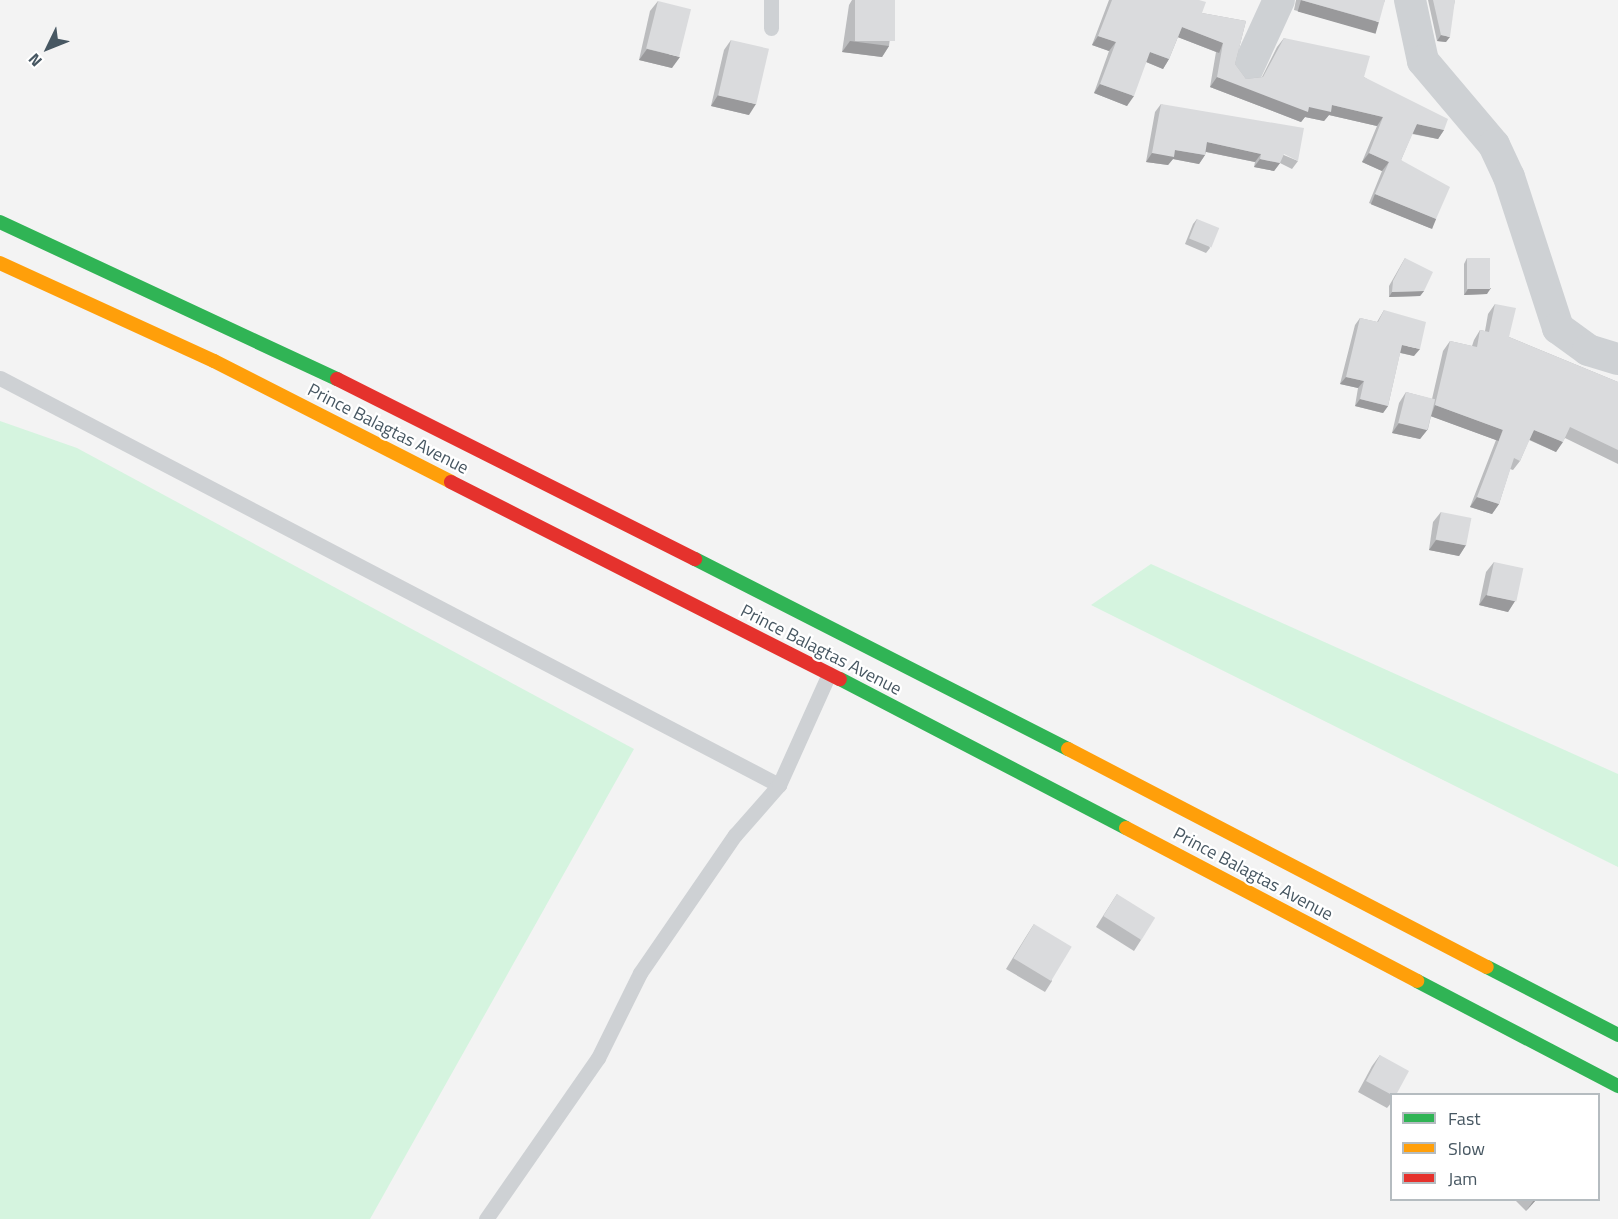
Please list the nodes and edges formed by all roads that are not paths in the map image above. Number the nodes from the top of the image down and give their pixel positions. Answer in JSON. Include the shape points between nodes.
{"nodes":[{"id":1,"x":771,"y":0,"type":"edge"},
{"id":2,"x":1280,"y":0,"type":"edge"},
{"id":3,"x":1410,"y":0,"type":"edge"},
{"id":4,"x":771,"y":28,"type":"dead end"},
{"id":5,"x":1246,"y":72,"type":"dead end"},
{"id":6,"x":0,"y":222,"type":"edge"},
{"id":7,"x":0,"y":263,"type":"edge"},
{"id":8,"x":1618,"y":359,"type":"edge"},
{"id":9,"x":0,"y":378,"type":"edge"},
{"id":10,"x":490,"y":457,"type":"junction"},
{"id":11,"x":472,"y":492,"type":"junction"},
{"id":12,"x":829,"y":674,"type":"junction"},
{"id":13,"x":779,"y":785,"type":"junction"},
{"id":14,"x":1618,"y":1035,"type":"edge"},
{"id":15,"x":1618,"y":1086,"type":"edge"},
{"id":16,"x":486,"y":1219,"type":"edge"}],
"edges":[{"from":1,"to":4,"type":"lane"},
{"from":2,"to":5,"type":"street"},
{"from":3,"to":8,"type":"street","via":[[1423,61],[1494,145],[1509,177],[1557,328],[1588,350]]},
{"from":6,"to":10,"type":"main road","name":"Prince Balagtas Avenue","via":[[232,327]]},
{"from":7,"to":11,"type":"main road","name":"Prince Balagtas Avenue","via":[[214,361]]},
{"from":9,"to":13,"type":"lane"},
{"from":10,"to":11,"type":"main road"},
{"from":10,"to":14,"type":"main road","name":"Prince Balagtas Avenue","via":[[850,636]]},
{"from":11,"to":12,"type":"main road","name":"Prince Balagtas Avenue"},
{"from":12,"to":13,"type":"lane"},
{"from":12,"to":15,"type":"main road","name":"Prince Balagtas Avenue"},
{"from":13,"to":16,"type":"lane","via":[[735,836],[640,973],[597,1058]]}]}
